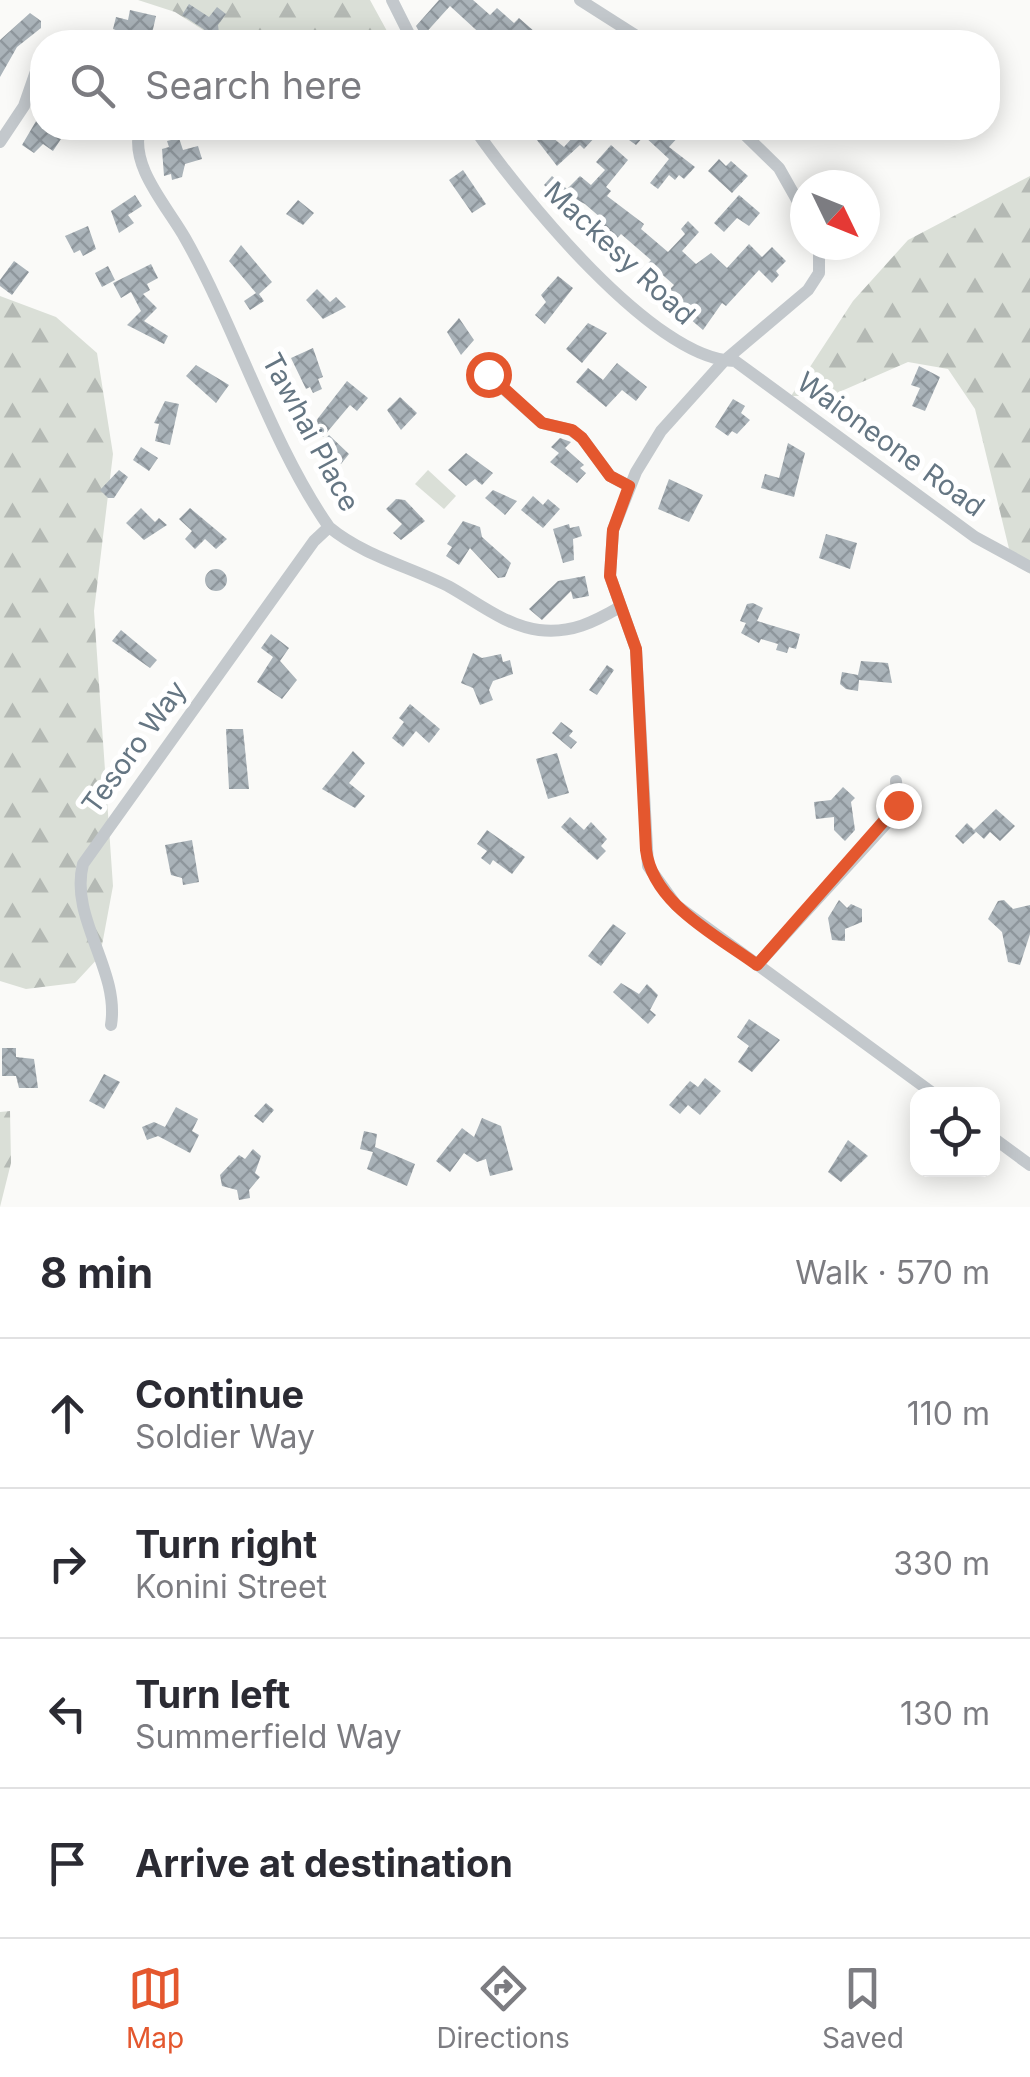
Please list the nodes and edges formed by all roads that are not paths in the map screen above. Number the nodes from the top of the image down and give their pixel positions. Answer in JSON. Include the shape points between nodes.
{"nodes":[{"id":1,"x":392,"y":0,"type":"edge"},
{"id":2,"x":580,"y":0,"type":"edge"},
{"id":3,"x":407,"y":30,"type":"edge"},
{"id":4,"x":627,"y":30,"type":"edge"},
{"id":5,"x":30,"y":89,"type":"edge"},
{"id":6,"x":138,"y":140,"type":"edge"},
{"id":7,"x":483,"y":140,"type":"edge"},
{"id":8,"x":750,"y":140,"type":"edge"},
{"id":9,"x":0,"y":142,"type":"edge"},
{"id":10,"x":790,"y":187,"type":"edge"},
{"id":11,"x":821,"y":260,"type":"edge"},
{"id":12,"x":724,"y":361,"type":"junction"},
{"id":13,"x":488,"y":374,"type":"dead end"},
{"id":14,"x":629,"y":486,"type":"junction"},
{"id":15,"x":329,"y":528,"type":"junction"},
{"id":16,"x":1030,"y":567,"type":"edge"},
{"id":17,"x":620,"y":607,"type":"junction"},
{"id":18,"x":896,"y":781,"type":"dead end"},
{"id":19,"x":757,"y":965,"type":"junction"},
{"id":20,"x":111,"y":1025,"type":"dead end"},
{"id":21,"x":924,"y":1087,"type":"edge"},
{"id":22,"x":1000,"y":1143,"type":"edge"},
{"id":23,"x":1030,"y":1164,"type":"edge"}],
"edges":[{"from":1,"to":3,"type":"street"},
{"from":2,"to":4,"type":"street"},
{"from":5,"to":9,"type":"street"},
{"from":6,"to":15,"type":"street","name":"Tawhai Place","via":[[143,165]]},
{"from":7,"to":12,"type":"street","name":"Mackesy Road","via":[[572,251],[682,346]]},
{"from":8,"to":10,"type":"street"},
{"from":11,"to":12,"type":"street","via":[[814,283]]},
{"from":12,"to":14,"type":"street","via":[[673,415]]},
{"from":12,"to":16,"type":"street","name":"Waioneone Road","via":[[735,361],[975,537]]},
{"from":13,"to":14,"type":"street","via":[[542,423],[572,430],[610,476]]},
{"from":14,"to":17,"type":"street","via":[[611,544],[610,576]]},
{"from":15,"to":17,"type":"street","name":"Tawhai Place","via":[[528,628],[588,625]]},
{"from":15,"to":20,"type":"street","name":"Tesoro Way","via":[[83,864],[80,878],[96,950],[113,996]]},
{"from":17,"to":19,"type":"street","via":[[636,649],[651,875],[676,905]]},
{"from":18,"to":19,"type":"street","via":[[894,815]]},
{"from":19,"to":21,"type":"street"},
{"from":22,"to":23,"type":"street"}]}
